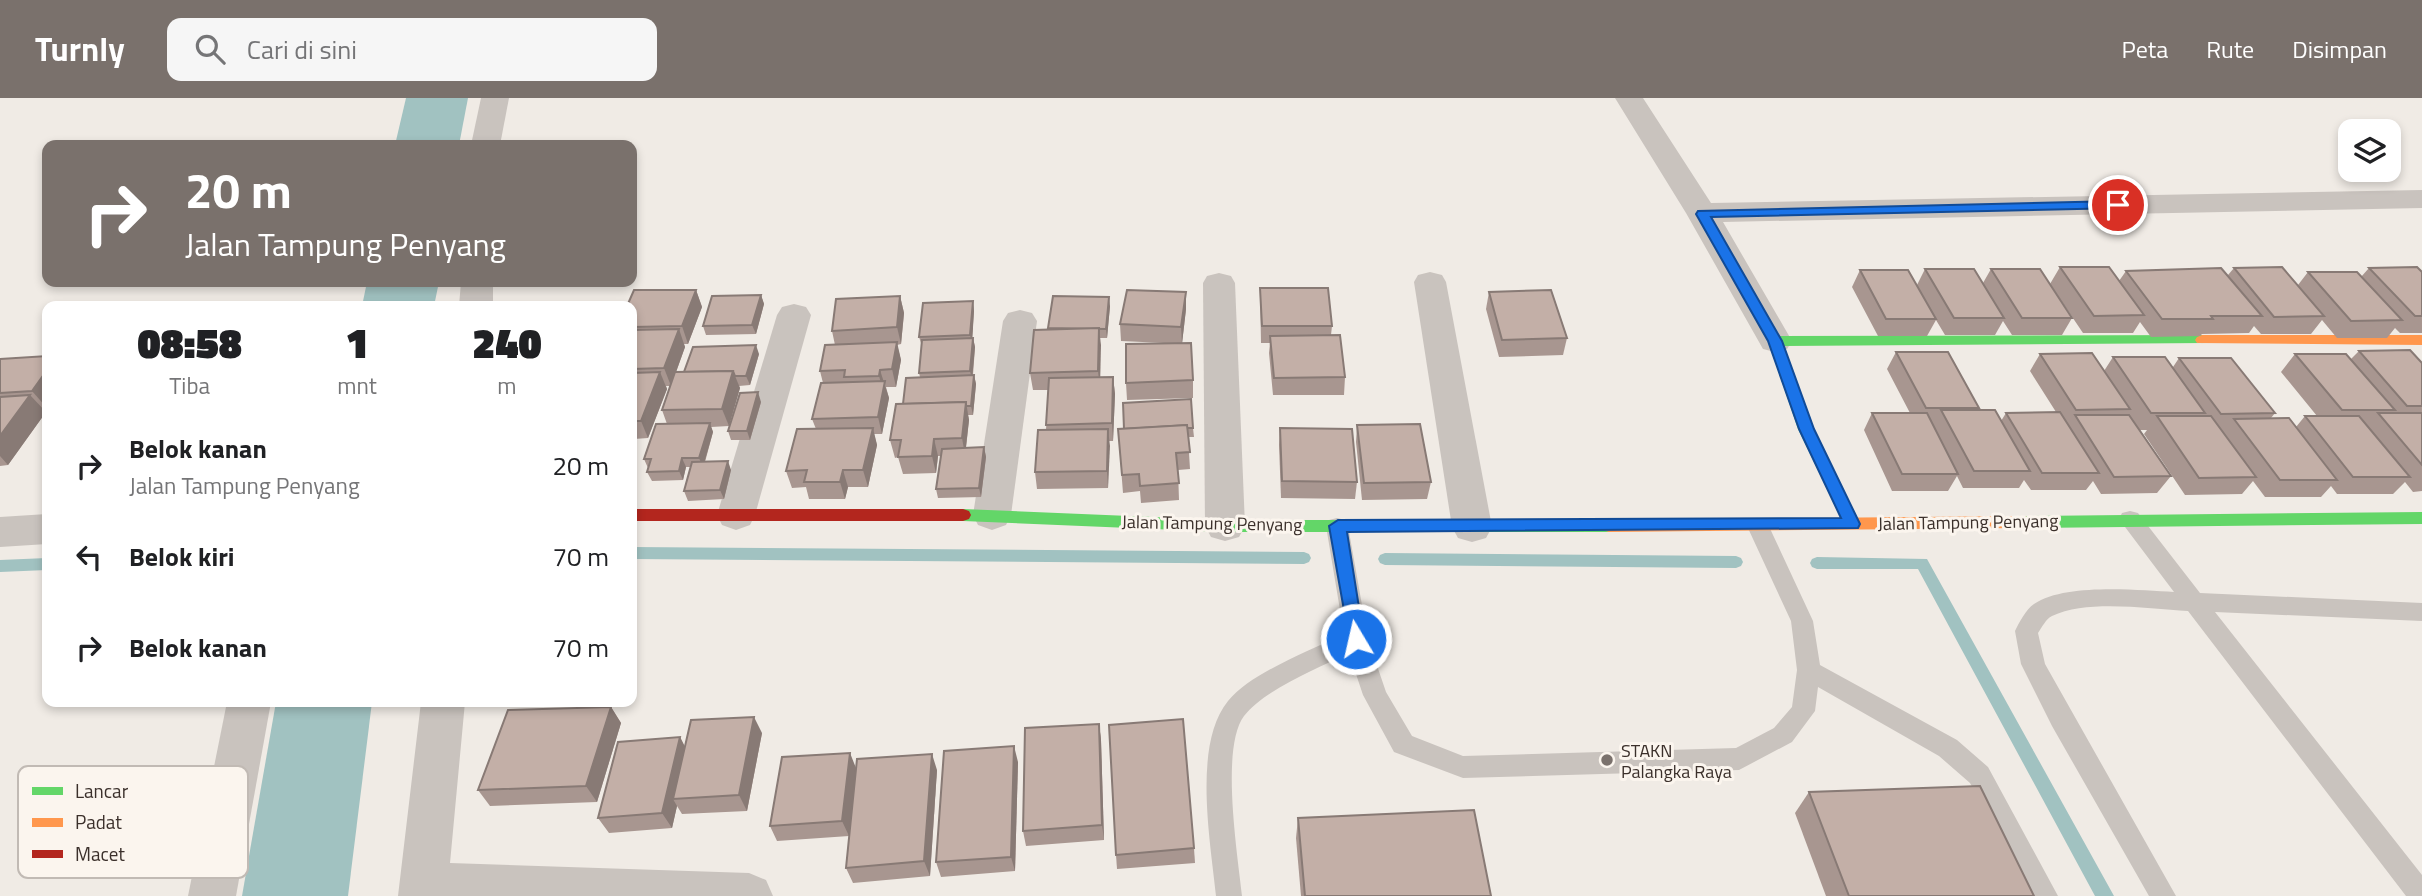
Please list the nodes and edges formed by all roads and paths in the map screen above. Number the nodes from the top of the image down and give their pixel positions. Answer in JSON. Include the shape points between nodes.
{"nodes":[{"id":1,"x":495,"y":98,"type":"edge"},
{"id":2,"x":1629,"y":98,"type":"edge"},
{"id":3,"x":487,"y":140,"type":"edge"},
{"id":4,"x":2422,"y":199,"type":"edge"},
{"id":5,"x":1702,"y":214,"type":"junction"},
{"id":6,"x":1430,"y":282,"type":"dead end"},
{"id":7,"x":1219,"y":284,"type":"dead end"},
{"id":8,"x":794,"y":315,"type":"dead end"},
{"id":9,"x":1020,"y":321,"type":"dead end"},
{"id":10,"x":2422,"y":340,"type":"edge"},
{"id":11,"x":1775,"y":341,"type":"junction"},
{"id":12,"x":637,"y":515,"type":"edge"},
{"id":13,"x":736,"y":515,"type":"junction"},
{"id":14,"x":992,"y":516,"type":"junction"},
{"id":15,"x":2422,"y":518,"type":"edge"},
{"id":16,"x":2130,"y":519,"type":"junction"},
{"id":17,"x":1852,"y":524,"type":"junction"},
{"id":18,"x":1225,"y":526,"type":"junction"},
{"id":19,"x":1338,"y":526,"type":"junction"},
{"id":20,"x":1758,"y":526,"type":"junction"},
{"id":21,"x":1472,"y":527,"type":"junction"},
{"id":22,"x":42,"y":530,"type":"edge"},
{"id":23,"x":0,"y":532,"type":"edge"},
{"id":24,"x":2196,"y":603,"type":"junction"},
{"id":25,"x":2422,"y":612,"type":"edge"},
{"id":26,"x":1356,"y":639,"type":"junction"},
{"id":27,"x":1809,"y":670,"type":"junction"},
{"id":28,"x":248,"y":707,"type":"edge"},
{"id":29,"x":442,"y":707,"type":"edge"},
{"id":30,"x":237,"y":766,"type":"edge"},
{"id":31,"x":215,"y":878,"type":"edge"},
{"id":32,"x":422,"y":890,"type":"edge"},
{"id":33,"x":212,"y":896,"type":"edge"},
{"id":34,"x":749,"y":896,"type":"edge"},
{"id":35,"x":1229,"y":896,"type":"edge"},
{"id":36,"x":2045,"y":896,"type":"edge"},
{"id":37,"x":2162,"y":896,"type":"edge"},
{"id":38,"x":2422,"y":896,"type":"edge"}],
"edges":[{"from":1,"to":3,"type":"street"},
{"from":2,"to":5,"type":"street"},
{"from":4,"to":5,"type":"street"},
{"from":5,"to":11,"type":"street"},
{"from":6,"to":21,"type":"street"},
{"from":7,"to":18,"type":"street"},
{"from":8,"to":13,"type":"street"},
{"from":9,"to":14,"type":"street"},
{"from":10,"to":11,"type":"street"},
{"from":11,"to":17,"type":"street","via":[[1806,429]]},
{"from":12,"to":13,"type":"street","name":"Jalan Tampung Penyang"},
{"from":13,"to":14,"type":"street","name":"Jalan Tampung Penyang"},
{"from":14,"to":18,"type":"street","name":"Jalan Tampung Penyang"},
{"from":15,"to":16,"type":"street","name":"Jalan Tampung Penyang"},
{"from":16,"to":17,"type":"street","name":"Jalan Tampung Penyang"},
{"from":16,"to":24,"type":"lane"},
{"from":17,"to":20,"type":"street","name":"Jalan Tampung Penyang"},
{"from":18,"to":19,"type":"street","name":"Jalan Tampung Penyang"},
{"from":19,"to":21,"type":"street","name":"Jalan Tampung Penyang"},
{"from":19,"to":26,"type":"lane"},
{"from":20,"to":21,"type":"street","name":"Jalan Tampung Penyang"},
{"from":20,"to":27,"type":"lane","via":[[1802,621]]},
{"from":22,"to":23,"type":"street"},
{"from":24,"to":25,"type":"lane"},
{"from":24,"to":37,"type":"lane","via":[[2107,597],[2070,601],[2040,611],[2026,631],[2033,664],[2061,719]]},
{"from":24,"to":38,"type":"lane"},
{"from":26,"to":27,"type":"lane","via":[[1375,695],[1402,744],[1463,767],[1739,759],[1783,735],[1803,711]]},
{"from":26,"to":35,"type":"lane","via":[[1267,686],[1236,709],[1219,771]]},
{"from":27,"to":36,"type":"lane","via":[[1948,748],[1979,775]]},
{"from":28,"to":30,"type":"street"},
{"from":29,"to":32,"type":"street"},
{"from":31,"to":33,"type":"street"},
{"from":32,"to":34,"type":"street"}]}
